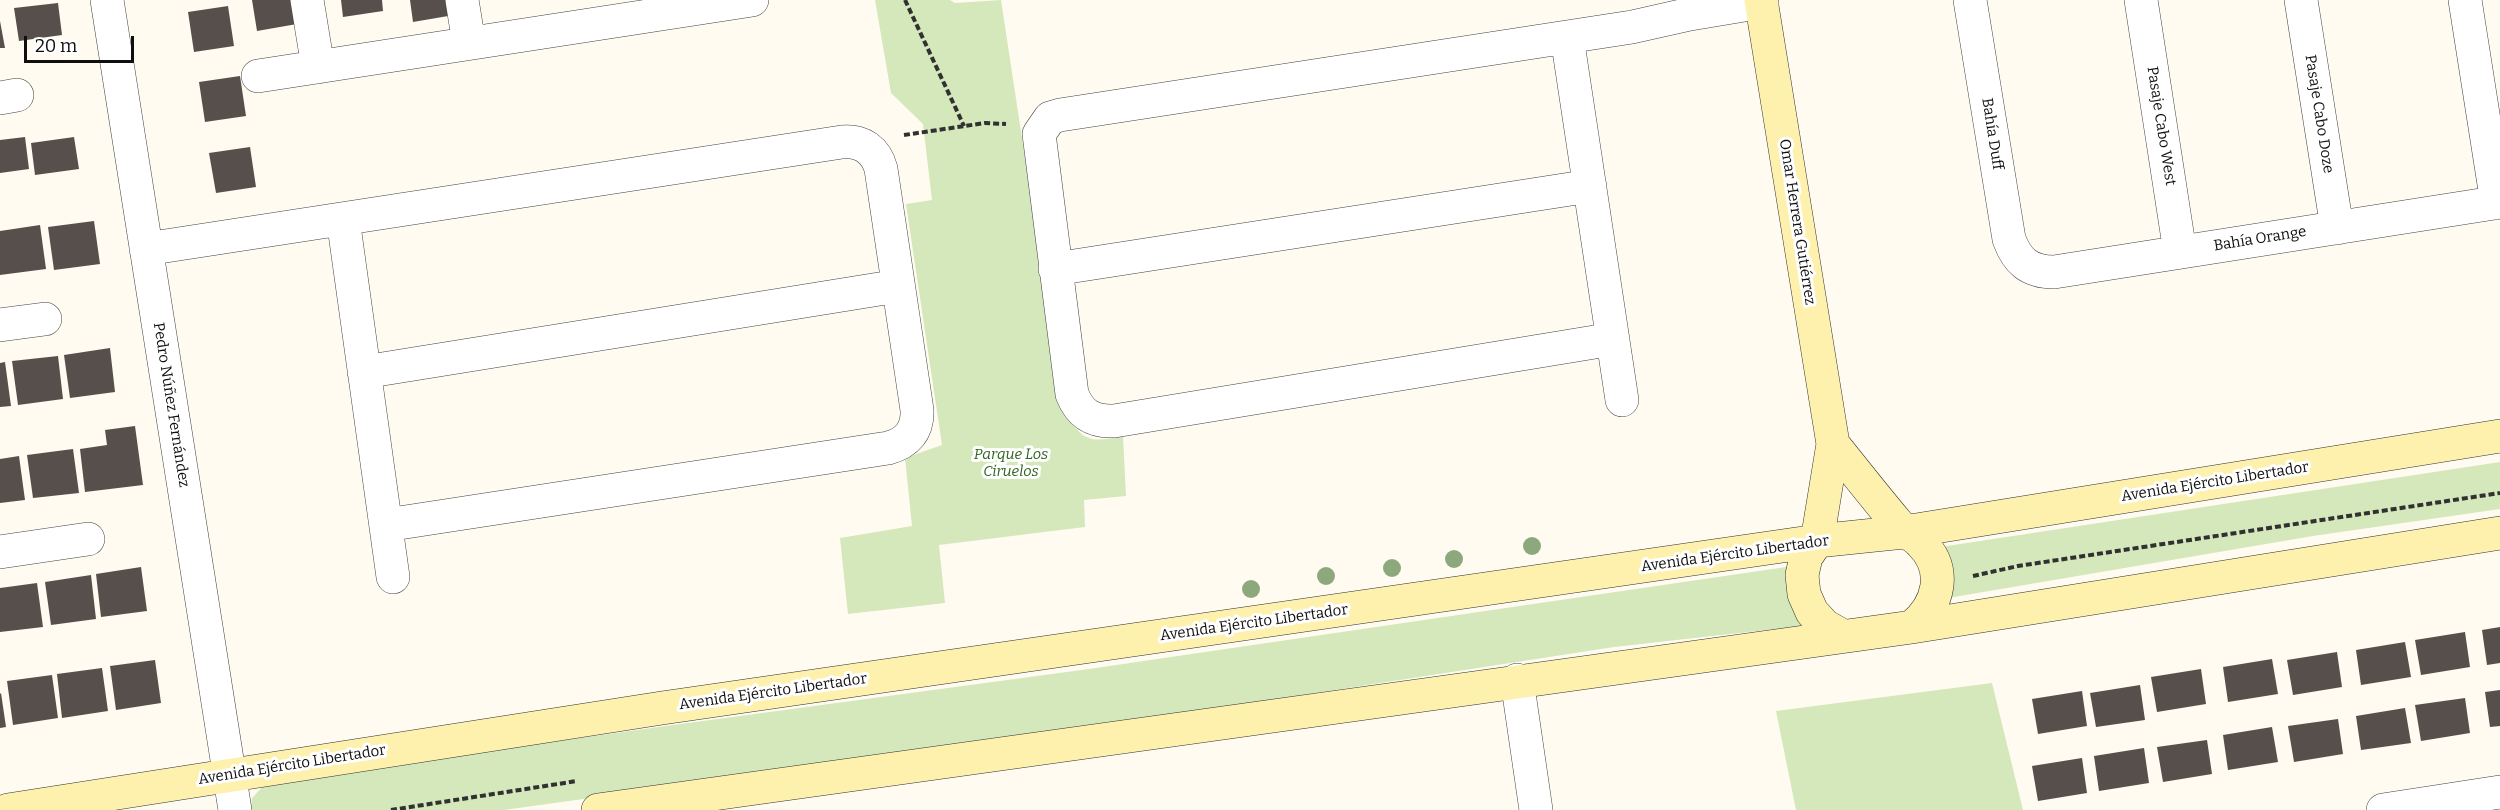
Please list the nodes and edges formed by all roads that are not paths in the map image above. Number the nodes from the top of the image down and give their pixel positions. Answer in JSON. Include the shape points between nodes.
{"nodes":[{"id":1,"x":107,"y":0,"type":"edge"},
{"id":2,"x":307,"y":0,"type":"edge"},
{"id":3,"x":462,"y":0,"type":"edge"},
{"id":4,"x":752,"y":0,"type":"edge"},
{"id":5,"x":1970,"y":0,"type":"edge"},
{"id":6,"x":2141,"y":0,"type":"edge"},
{"id":7,"x":2301,"y":0,"type":"edge"},
{"id":8,"x":2465,"y":0,"type":"edge"},
{"id":9,"x":1762,"y":1,"type":"edge"},
{"id":10,"x":619,"y":10,"type":"edge"},
{"id":11,"x":1567,"y":37,"type":"junction"},
{"id":12,"x":469,"y":44,"type":"junction"},
{"id":13,"x":318,"y":67,"type":"junction"},
{"id":14,"x":258,"y":76,"type":"dead end"},
{"id":15,"x":1590,"y":186,"type":"junction"},
{"id":16,"x":2498,"y":202,"type":"edge"},
{"id":17,"x":343,"y":219,"type":"junction"},
{"id":18,"x":2337,"y":228,"type":"junction"},
{"id":19,"x":146,"y":249,"type":"junction"},
{"id":20,"x":2180,"y":252,"type":"junction"},
{"id":21,"x":2022,"y":264,"type":"joint"},
{"id":22,"x":1055,"y":269,"type":"junction"},
{"id":23,"x":898,"y":286,"type":"junction"},
{"id":24,"x":45,"y":319,"type":"dead end"},
{"id":25,"x":0,"y":325,"type":"edge"},
{"id":26,"x":1613,"y":339,"type":"junction"},
{"id":27,"x":364,"y":372,"type":"junction"},
{"id":28,"x":1622,"y":400,"type":"dead end"},
{"id":29,"x":2500,"y":436,"type":"edge"},
{"id":30,"x":1833,"y":444,"type":"junction"},
{"id":31,"x":386,"y":525,"type":"junction"},
{"id":32,"x":1904,"y":532,"type":"junction"},
{"id":33,"x":2500,"y":533,"type":"edge"},
{"id":34,"x":88,"y":539,"type":"dead end"},
{"id":35,"x":1816,"y":541,"type":"junction"},
{"id":36,"x":0,"y":552,"type":"edge"},
{"id":37,"x":393,"y":578,"type":"dead end"},
{"id":38,"x":1912,"y":627,"type":"junction"},
{"id":39,"x":1843,"y":636,"type":"junction"},
{"id":40,"x":1517,"y":681,"type":"junction"},
{"id":41,"x":229,"y":775,"type":"junction"},
{"id":42,"x":2500,"y":792,"type":"edge"},
{"id":43,"x":610,"y":809,"type":"edge"},
{"id":44,"x":8,"y":810,"type":"edge"},
{"id":45,"x":235,"y":810,"type":"edge"},
{"id":46,"x":1536,"y":810,"type":"edge"},
{"id":47,"x":2383,"y":810,"type":"edge"}],
"edges":[{"from":1,"to":19,"type":"street","name":"Pedro Núñez Fernández"},
{"from":2,"to":13,"type":"street"},
{"from":3,"to":12,"type":"street"},
{"from":4,"to":10,"type":"street"},
{"from":5,"to":21,"type":"street","name":"Bahía Duff","via":[[2009,239]]},
{"from":6,"to":20,"type":"street","name":"Pasaje Cabo West"},
{"from":7,"to":18,"type":"street","name":"Pasaje Cabo Doze"},
{"from":8,"to":16,"type":"street"},
{"from":9,"to":11,"type":"street"},
{"from":9,"to":30,"type":"main road","name":"Omar Herrera Gutiérrez"},
{"from":10,"to":12,"type":"street"},
{"from":11,"to":15,"type":"street"},
{"from":11,"to":22,"type":"street","via":[[1050,118],[1039,134],[1039,144]]},
{"from":12,"to":13,"type":"street"},
{"from":13,"to":14,"type":"street"},
{"from":15,"to":22,"type":"street"},
{"from":15,"to":26,"type":"street"},
{"from":16,"to":18,"type":"street","name":"Bahía Orange"},
{"from":17,"to":19,"type":"street"},
{"from":17,"to":23,"type":"street","via":[[859,142],[879,161]]},
{"from":17,"to":27,"type":"street"},
{"from":18,"to":20,"type":"street","name":"Bahía Orange"},
{"from":19,"to":41,"type":"street","name":"Pedro Núñez Fernández"},
{"from":20,"to":21,"type":"street","name":"Bahía Orange","via":[[2054,272]]},
{"from":22,"to":26,"type":"street","via":[[1072,394],[1085,415],[1104,422]]},
{"from":23,"to":27,"type":"street"},
{"from":23,"to":31,"type":"street","via":[[917,419],[912,435],[897,446]]},
{"from":24,"to":25,"type":"street"},
{"from":26,"to":28,"type":"street"},
{"from":27,"to":31,"type":"street"},
{"from":29,"to":32,"type":"main road","name":"Avenida Ejército Libertador"},
{"from":30,"to":32,"type":"main road","name":"Omar Herrera Gutiérrez"},
{"from":30,"to":35,"type":"main road","name":"Omar Herrera Gutiérrez"},
{"from":31,"to":37,"type":"street"},
{"from":32,"to":35,"type":"main road","name":"Avenida Ejército Libertador"},
{"from":32,"to":38,"type":"main road","name":"Omar Herrera Gutiérrez","via":[[1920,542],[1932,558],[1938,576],[1931,608]]},
{"from":33,"to":38,"type":"main road"},
{"from":34,"to":36,"type":"street"},
{"from":35,"to":39,"type":"main road","name":"Omar Herrera Gutiérrez","via":[[1806,557],[1802,575],[1804,594],[1812,612],[1825,626]]},
{"from":35,"to":41,"type":"main road","name":"Avenida Ejército Libertador","via":[[662,708]]},
{"from":38,"to":39,"type":"main road"},
{"from":39,"to":40,"type":"main road"},
{"from":40,"to":43,"type":"main road"},
{"from":40,"to":46,"type":"street"},
{"from":41,"to":44,"type":"main road","name":"Avenida Ejército Libertador"},
{"from":41,"to":45,"type":"street","name":"Pedro Núñez Fernández"},
{"from":42,"to":47,"type":"street"}]}
